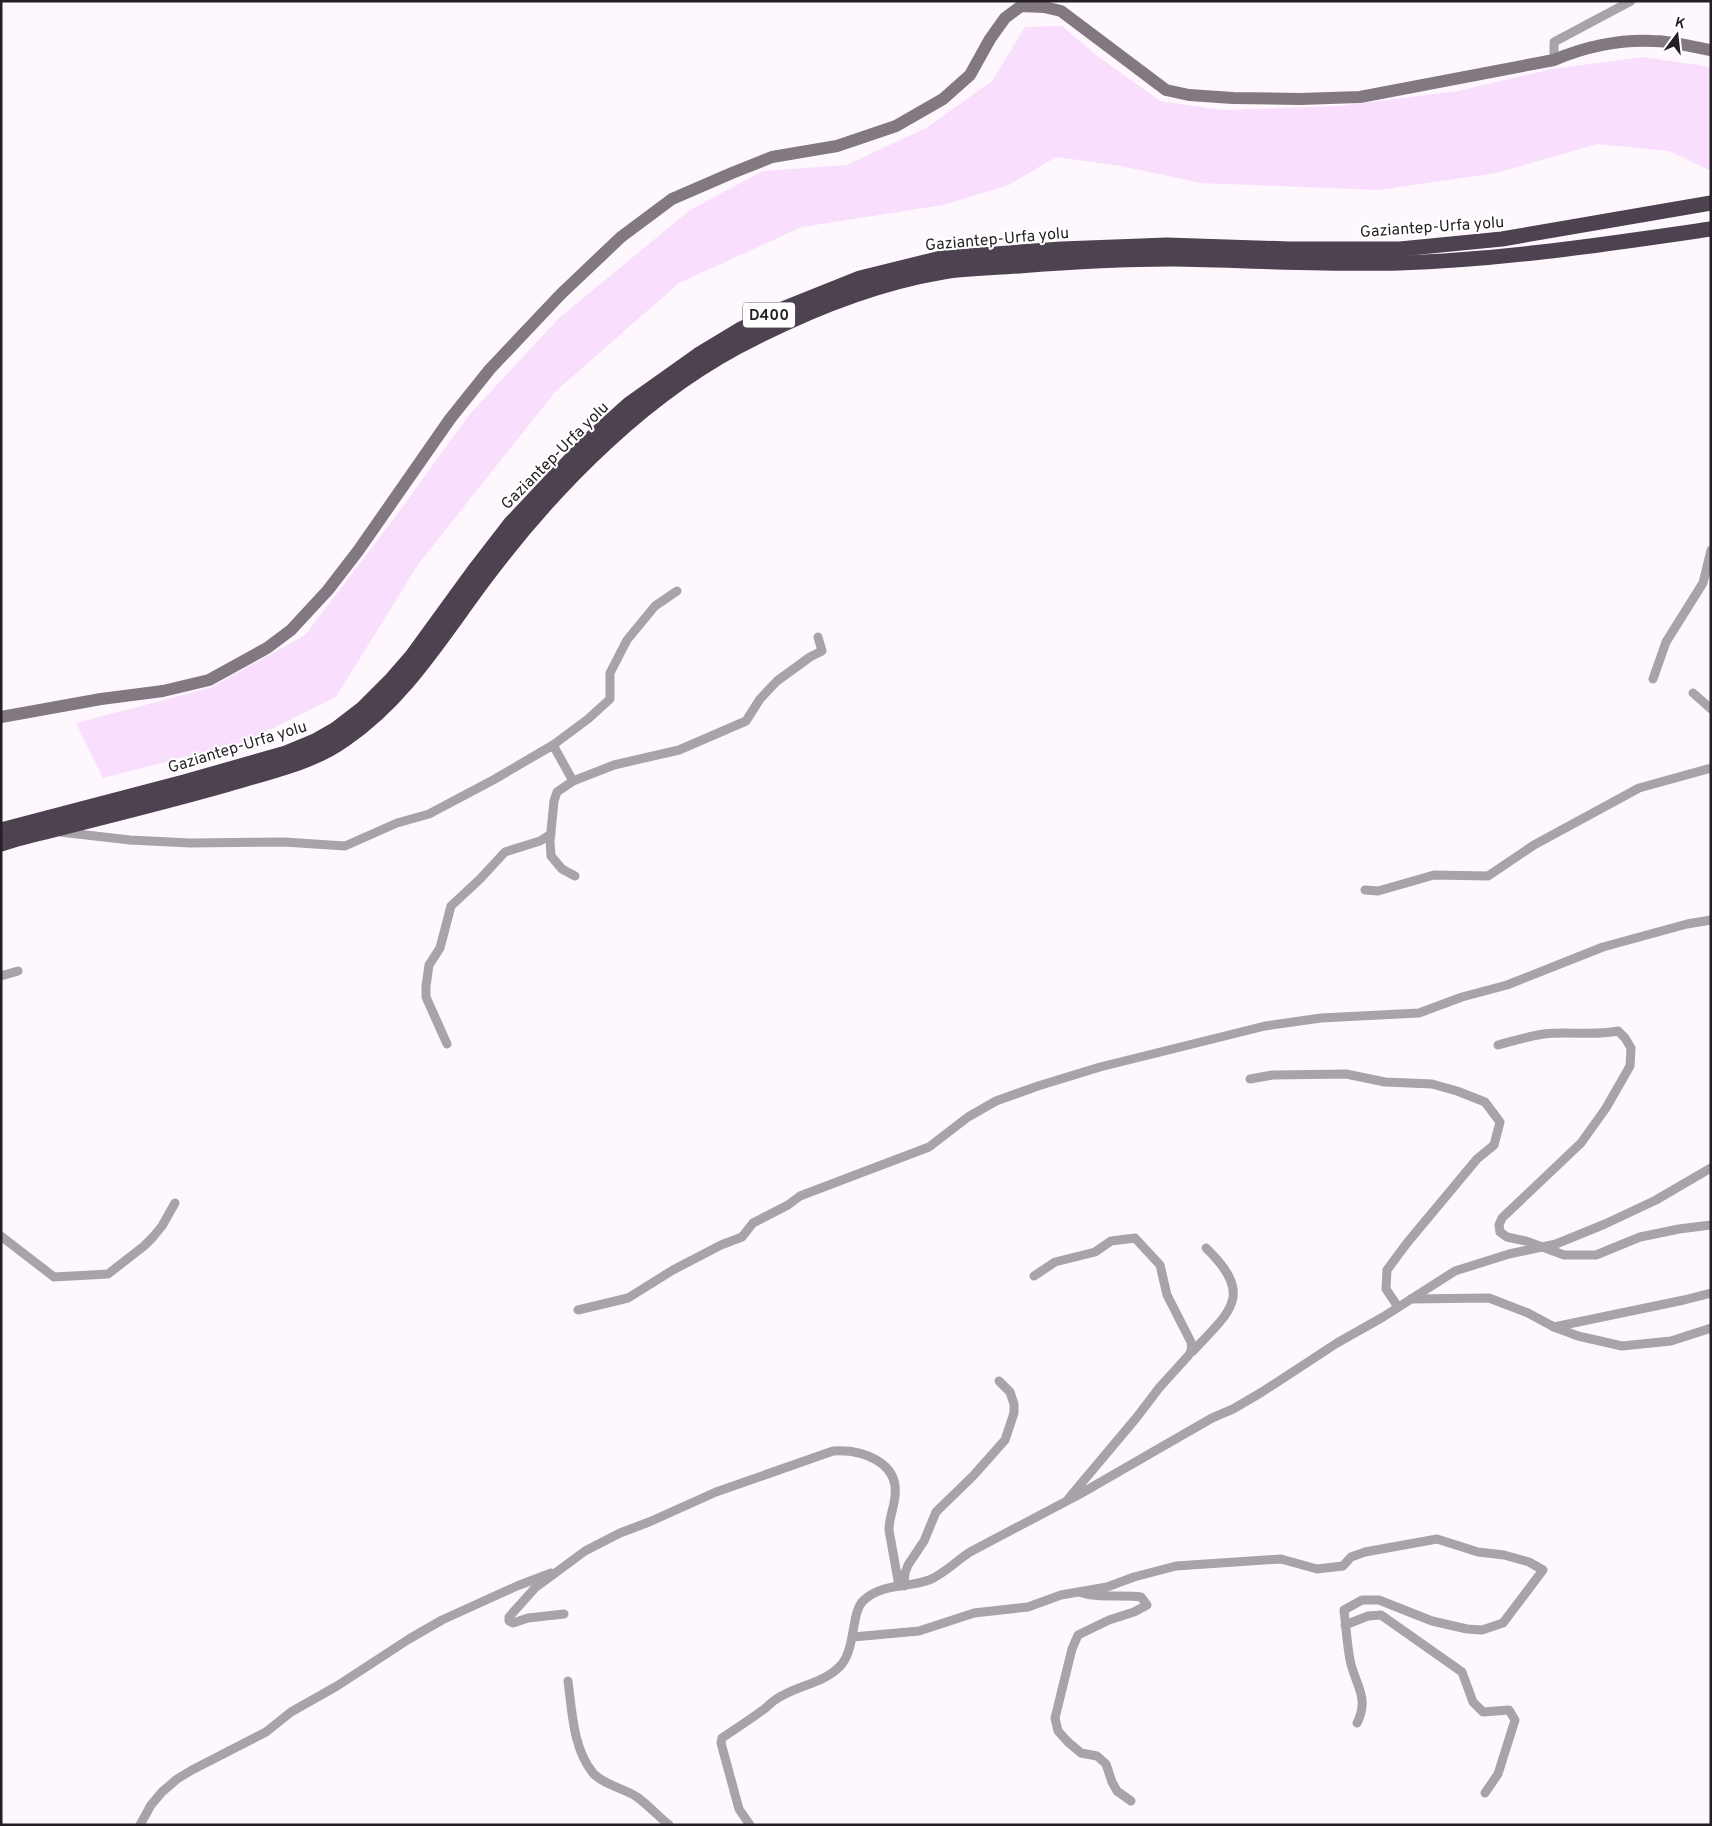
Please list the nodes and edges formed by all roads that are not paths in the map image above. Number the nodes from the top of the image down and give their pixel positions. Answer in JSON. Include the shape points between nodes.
{"nodes":[{"id":1,"x":1631,"y":1,"type":"edge"},
{"id":2,"x":1711,"y":50,"type":"edge"},
{"id":3,"x":1554,"y":60,"type":"junction"},
{"id":4,"x":1711,"y":203,"type":"edge"},
{"id":5,"x":1711,"y":229,"type":"edge"},
{"id":6,"x":1711,"y":550,"type":"edge"},
{"id":7,"x":677,"y":590,"type":"dead end"},
{"id":8,"x":818,"y":637,"type":"dead end"},
{"id":9,"x":1653,"y":679,"type":"dead end"},
{"id":10,"x":1693,"y":693,"type":"dead end"},
{"id":11,"x":1711,"y":709,"type":"edge"},
{"id":12,"x":1,"y":717,"type":"edge"},
{"id":13,"x":553,"y":745,"type":"junction"},
{"id":14,"x":1711,"y":768,"type":"edge"},
{"id":15,"x":573,"y":781,"type":"junction"},
{"id":16,"x":1,"y":830,"type":"edge"},
{"id":17,"x":49,"y":830,"type":"junction"},
{"id":18,"x":551,"y":834,"type":"junction"},
{"id":19,"x":1,"y":844,"type":"edge"},
{"id":20,"x":575,"y":876,"type":"dead end"},
{"id":21,"x":1365,"y":890,"type":"dead end"},
{"id":22,"x":1711,"y":920,"type":"edge"},
{"id":23,"x":18,"y":971,"type":"dead end"},
{"id":24,"x":1,"y":976,"type":"edge"},
{"id":25,"x":447,"y":1044,"type":"dead end"},
{"id":26,"x":1498,"y":1045,"type":"dead end"},
{"id":27,"x":1250,"y":1079,"type":"dead end"},
{"id":28,"x":1711,"y":1168,"type":"edge"},
{"id":29,"x":175,"y":1203,"type":"dead end"},
{"id":30,"x":1711,"y":1225,"type":"edge"},
{"id":31,"x":1,"y":1236,"type":"edge"},
{"id":32,"x":1543,"y":1247,"type":"junction"},
{"id":33,"x":1206,"y":1248,"type":"dead end"},
{"id":34,"x":1034,"y":1276,"type":"dead end"},
{"id":35,"x":1711,"y":1293,"type":"edge"},
{"id":36,"x":1411,"y":1299,"type":"junction"},
{"id":37,"x":1398,"y":1307,"type":"junction"},
{"id":38,"x":578,"y":1310,"type":"dead end"},
{"id":39,"x":1554,"y":1327,"type":"junction"},
{"id":40,"x":1711,"y":1328,"type":"edge"},
{"id":41,"x":1192,"y":1352,"type":"junction"},
{"id":42,"x":999,"y":1381,"type":"dead end"},
{"id":43,"x":1066,"y":1502,"type":"junction"},
{"id":44,"x":556,"y":1572,"type":"junction"},
{"id":45,"x":902,"y":1586,"type":"junction"},
{"id":46,"x":1079,"y":1592,"type":"junction"},
{"id":47,"x":564,"y":1614,"type":"dead end"},
{"id":48,"x":1346,"y":1625,"type":"junction"},
{"id":49,"x":853,"y":1637,"type":"junction"},
{"id":50,"x":568,"y":1681,"type":"dead end"},
{"id":51,"x":1357,"y":1723,"type":"dead end"},
{"id":52,"x":1485,"y":1793,"type":"dead end"},
{"id":53,"x":1131,"y":1801,"type":"dead end"},
{"id":54,"x":140,"y":1825,"type":"edge"},
{"id":55,"x":669,"y":1825,"type":"edge"},
{"id":56,"x":750,"y":1825,"type":"edge"}],
"edges":[{"from":1,"to":3,"type":"street","via":[[1554,42]]},
{"from":2,"to":3,"type":"street","via":[[1653,40],[1576,50]]},
{"from":3,"to":12,"type":"street","via":[[1360,97],[1300,99],[1189,95],[1166,90],[1061,11],[1021,6],[1005,18],[970,75],[943,99],[896,126],[836,146],[772,158],[672,199],[621,237],[490,369],[450,418],[328,590],[291,630],[267,648],[209,680],[163,691]]},
{"from":4,"to":16,"type":"highway","name":"Gaziantep-Urfa yolu","number":"D400","via":[[1502,239],[1400,249],[1167,245],[1061,249],[941,258],[860,278],[741,329],[629,404],[589,440],[510,524],[392,679],[336,729],[286,753]]},
{"from":5,"to":17,"type":"highway","name":"Gaziantep-Urfa yolu","number":"D400","via":[[1505,256],[1401,263],[1167,259],[1062,263],[943,272],[865,291],[748,341],[706,366],[638,415],[598,450],[521,533],[403,689],[344,740],[322,754],[291,766],[188,796]]},
{"from":6,"to":9,"type":"street","via":[[1703,584],[1666,642]]},
{"from":7,"to":13,"type":"street","via":[[655,606],[627,640],[610,673],[610,699]]},
{"from":8,"to":15,"type":"street","via":[[822,650],[777,681],[746,721],[679,750],[614,765]]},
{"from":10,"to":11,"type":"street"},
{"from":13,"to":15,"type":"street"},
{"from":13,"to":17,"type":"street","via":[[429,814],[398,823],[345,846],[130,840]]},
{"from":14,"to":21,"type":"street","via":[[1639,788],[1534,845],[1488,876],[1434,875],[1378,891]]},
{"from":15,"to":18,"type":"street","via":[[557,792]]},
{"from":17,"to":19,"type":"highway","name":"Gaziantep-Urfa yolu","number":"D400"},
{"from":18,"to":20,"type":"street","via":[[551,856],[562,869]]},
{"from":18,"to":25,"type":"street","via":[[540,841],[504,852],[451,906],[440,948],[429,965],[426,986],[426,997]]},
{"from":22,"to":38,"type":"street","via":[[1603,947],[1507,985],[1419,1013],[1321,1018],[1265,1026],[1100,1067],[1030,1089],[996,1101],[929,1147],[800,1196],[752,1223],[742,1237],[672,1270],[628,1298]]},
{"from":23,"to":24,"type":"street"},
{"from":26,"to":32,"type":"street","via":[[1543,1034],[1618,1031],[1631,1048],[1627,1072],[1581,1143],[1502,1218],[1500,1232],[1507,1237]]},
{"from":27,"to":37,"type":"street","via":[[1273,1074],[1346,1074],[1385,1082],[1432,1084],[1485,1102],[1500,1122],[1494,1145],[1477,1159],[1387,1270],[1386,1289]]},
{"from":28,"to":32,"type":"street","via":[[1656,1200],[1605,1224]]},
{"from":29,"to":31,"type":"street","via":[[149,1241],[108,1274],[54,1278]]},
{"from":30,"to":32,"type":"street","via":[[1640,1237],[1596,1255],[1564,1255]]},
{"from":32,"to":36,"type":"street","via":[[1454,1271]]},
{"from":33,"to":41,"type":"street","via":[[1229,1276],[1234,1288],[1233,1300],[1228,1311]]},
{"from":34,"to":41,"type":"street","via":[[1056,1262],[1095,1252],[1112,1241],[1135,1238],[1160,1265],[1167,1295],[1191,1342]]},
{"from":35,"to":39,"type":"street"},
{"from":36,"to":37,"type":"street"},
{"from":36,"to":39,"type":"street","via":[[1489,1298]]},
{"from":37,"to":43,"type":"street","via":[[1262,1392]]},
{"from":39,"to":40,"type":"street","via":[[1622,1346],[1671,1340]]},
{"from":41,"to":43,"type":"street"},
{"from":42,"to":45,"type":"street","via":[[1010,1392],[1014,1404],[1005,1440],[974,1476],[936,1512],[924,1541],[908,1566]]},
{"from":43,"to":45,"type":"street","via":[[970,1552],[942,1574]]},
{"from":44,"to":45,"type":"street","via":[[585,1551],[620,1533],[744,1480],[843,1450],[878,1460],[892,1473],[895,1497],[889,1530]]},
{"from":44,"to":47,"type":"street","via":[[535,1588],[513,1611],[509,1621]]},
{"from":44,"to":54,"type":"street","via":[[442,1620],[291,1712],[266,1732],[177,1779],[151,1805]]},
{"from":45,"to":49,"type":"street","via":[[888,1587],[863,1600],[857,1609]]},
{"from":46,"to":48,"type":"street","via":[[1176,1566],[1281,1559],[1318,1569],[1343,1566],[1351,1557],[1365,1552],[1437,1540],[1529,1562],[1543,1570],[1504,1623],[1482,1630],[1432,1620],[1379,1600],[1362,1600],[1344,1610]]},
{"from":46,"to":49,"type":"street","via":[[1028,1607],[974,1612],[919,1630]]},
{"from":46,"to":53,"type":"street","via":[[1090,1596],[1141,1597],[1148,1605],[1078,1635],[1055,1718],[1058,1731],[1068,1742],[1081,1753],[1097,1756],[1106,1764],[1117,1791]]},
{"from":48,"to":51,"type":"street","via":[[1351,1663],[1361,1693],[1363,1711]]},
{"from":48,"to":52,"type":"street","via":[[1368,1616],[1381,1615],[1462,1672],[1473,1702],[1483,1712],[1509,1710],[1515,1720],[1498,1774]]},
{"from":49,"to":56,"type":"street","via":[[844,1661],[835,1672],[775,1700],[722,1738],[720,1743],[739,1809]]},
{"from":50,"to":55,"type":"street","via":[[575,1733],[594,1775],[638,1798]]}]}
